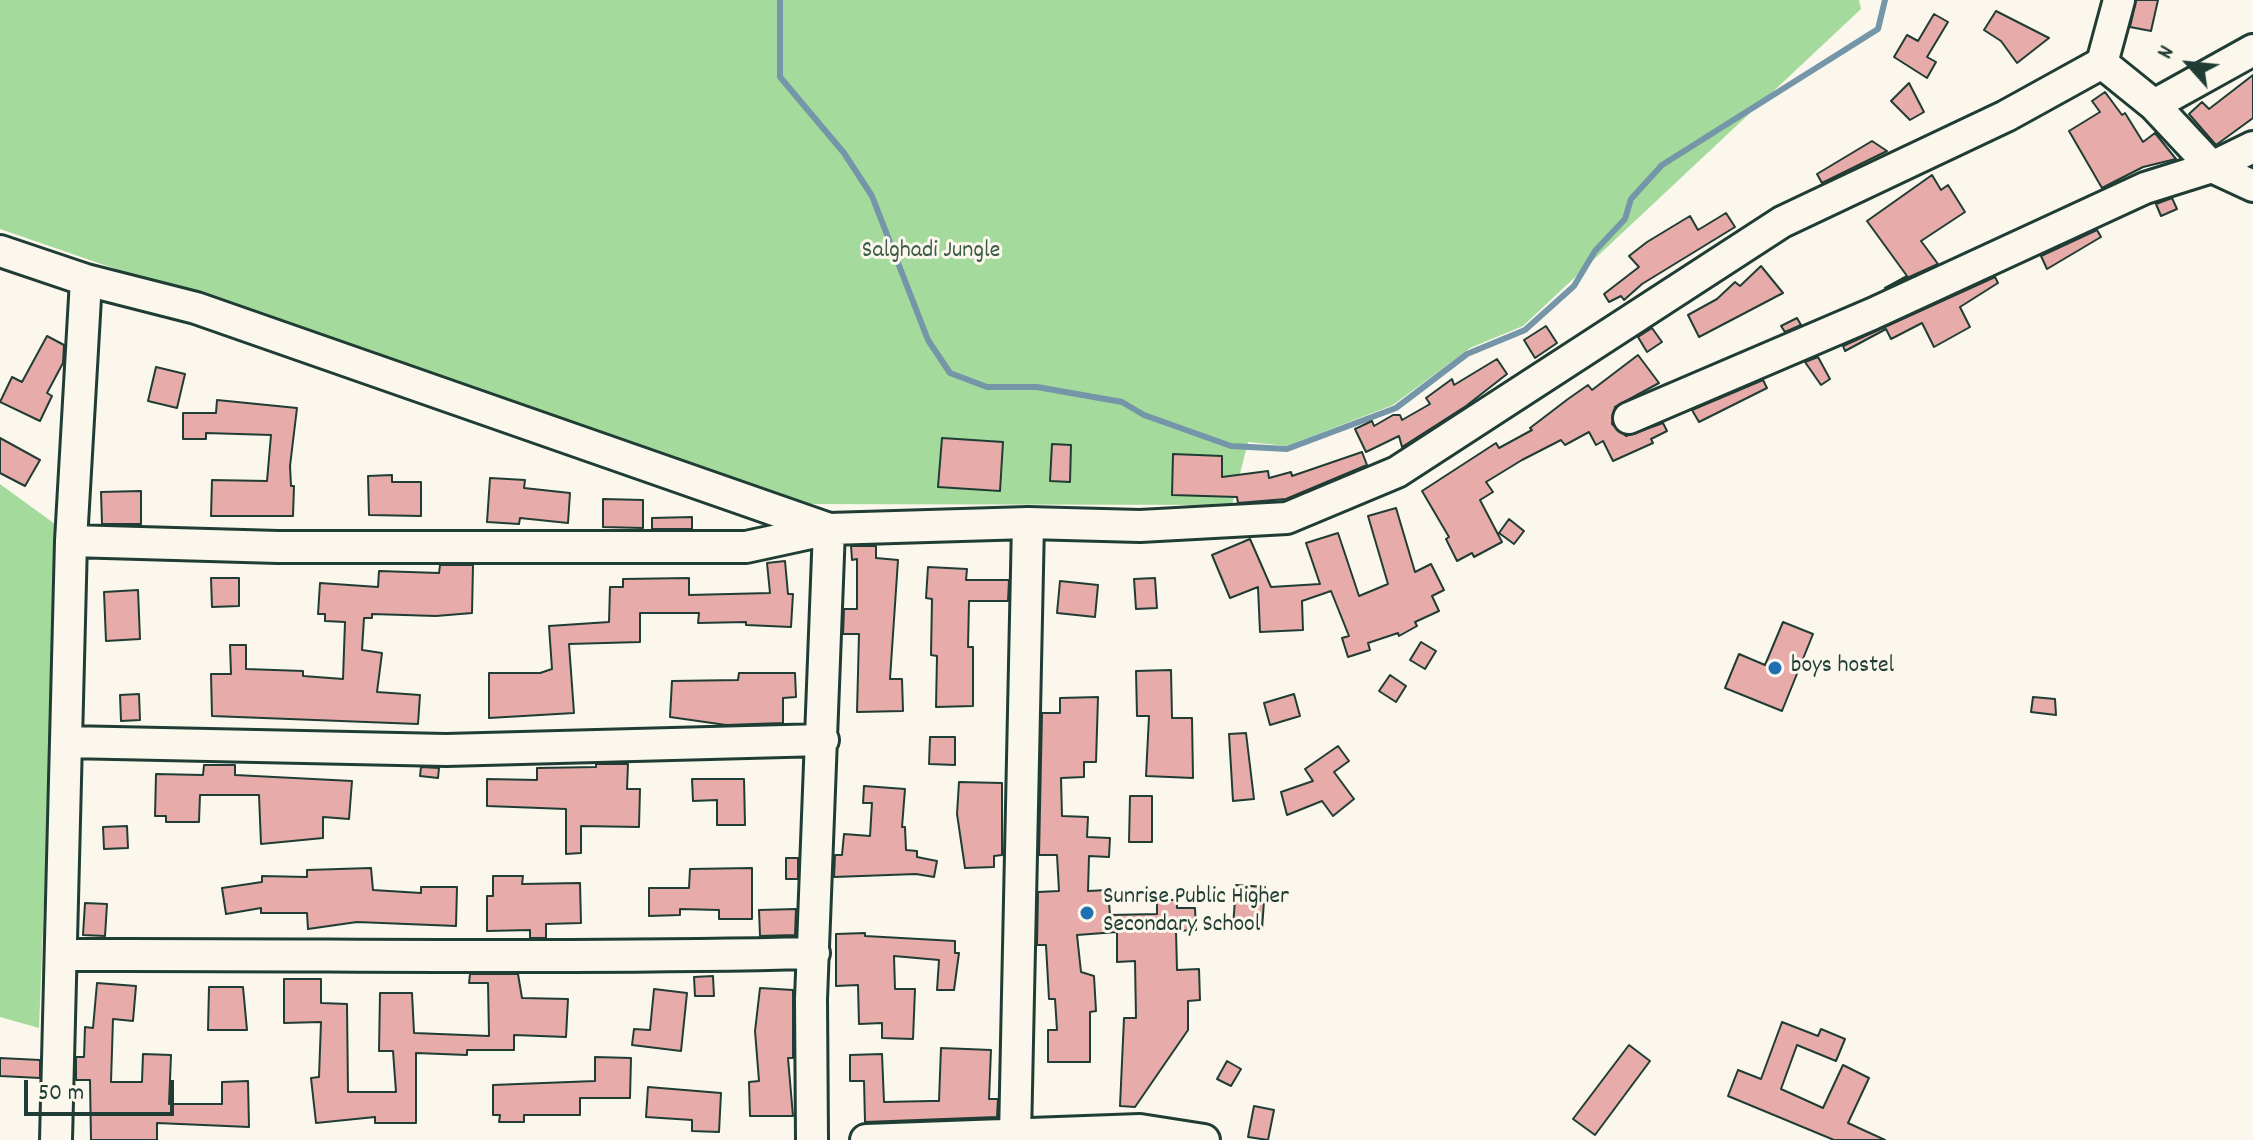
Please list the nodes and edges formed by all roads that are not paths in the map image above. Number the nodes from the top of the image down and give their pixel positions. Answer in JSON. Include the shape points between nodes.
{"nodes":[{"id":1,"x":2119,"y":0,"type":"edge"},
{"id":2,"x":2252,"y":48,"type":"edge"},
{"id":3,"x":2102,"y":63,"type":"junction"},
{"id":4,"x":2154,"y":105,"type":"junction"},
{"id":5,"x":2253,"y":147,"type":"edge"},
{"id":6,"x":2212,"y":167,"type":"junction"},
{"id":7,"x":2253,"y":186,"type":"edge"},
{"id":8,"x":0,"y":251,"type":"edge"},
{"id":9,"x":86,"y":280,"type":"junction"},
{"id":10,"x":1629,"y":418,"type":"dead end"},
{"id":11,"x":1028,"y":523,"type":"junction"},
{"id":12,"x":829,"y":529,"type":"junction"},
{"id":13,"x":71,"y":541,"type":"junction"},
{"id":14,"x":823,"y":740,"type":"junction"},
{"id":15,"x":67,"y":742,"type":"junction"},
{"id":16,"x":814,"y":953,"type":"junction"},
{"id":17,"x":62,"y":955,"type":"junction"},
{"id":18,"x":1015,"y":1136,"type":"junction"},
{"id":19,"x":56,"y":1140,"type":"edge"},
{"id":20,"x":812,"y":1140,"type":"edge"},
{"id":21,"x":866,"y":1140,"type":"edge"},
{"id":22,"x":1204,"y":1140,"type":"edge"}],
"edges":[{"from":1,"to":3,"type":"street"},
{"from":2,"to":4,"type":"street"},
{"from":3,"to":4,"type":"street"},
{"from":3,"to":11,"type":"street","via":[[2006,116],[1782,222],[1397,472],[1287,518],[1140,526]]},
{"from":4,"to":6,"type":"street"},
{"from":5,"to":6,"type":"street"},
{"from":6,"to":7,"type":"street"},
{"from":6,"to":10,"type":"street","via":[[2145,188]]},
{"from":8,"to":9,"type":"street"},
{"from":9,"to":12,"type":"street","via":[[196,308]]},
{"from":9,"to":13,"type":"street"},
{"from":11,"to":12,"type":"street"},
{"from":11,"to":18,"type":"street"},
{"from":12,"to":13,"type":"street","via":[[746,547],[278,547]]},
{"from":12,"to":14,"type":"street"},
{"from":13,"to":15,"type":"street"},
{"from":14,"to":15,"type":"street","via":[[446,750]]},
{"from":14,"to":16,"type":"street"},
{"from":15,"to":17,"type":"street"},
{"from":16,"to":17,"type":"street"},
{"from":16,"to":20,"type":"street"},
{"from":17,"to":19,"type":"street"},
{"from":18,"to":21,"type":"street"},
{"from":18,"to":22,"type":"street","via":[[1140,1130]]}]}
